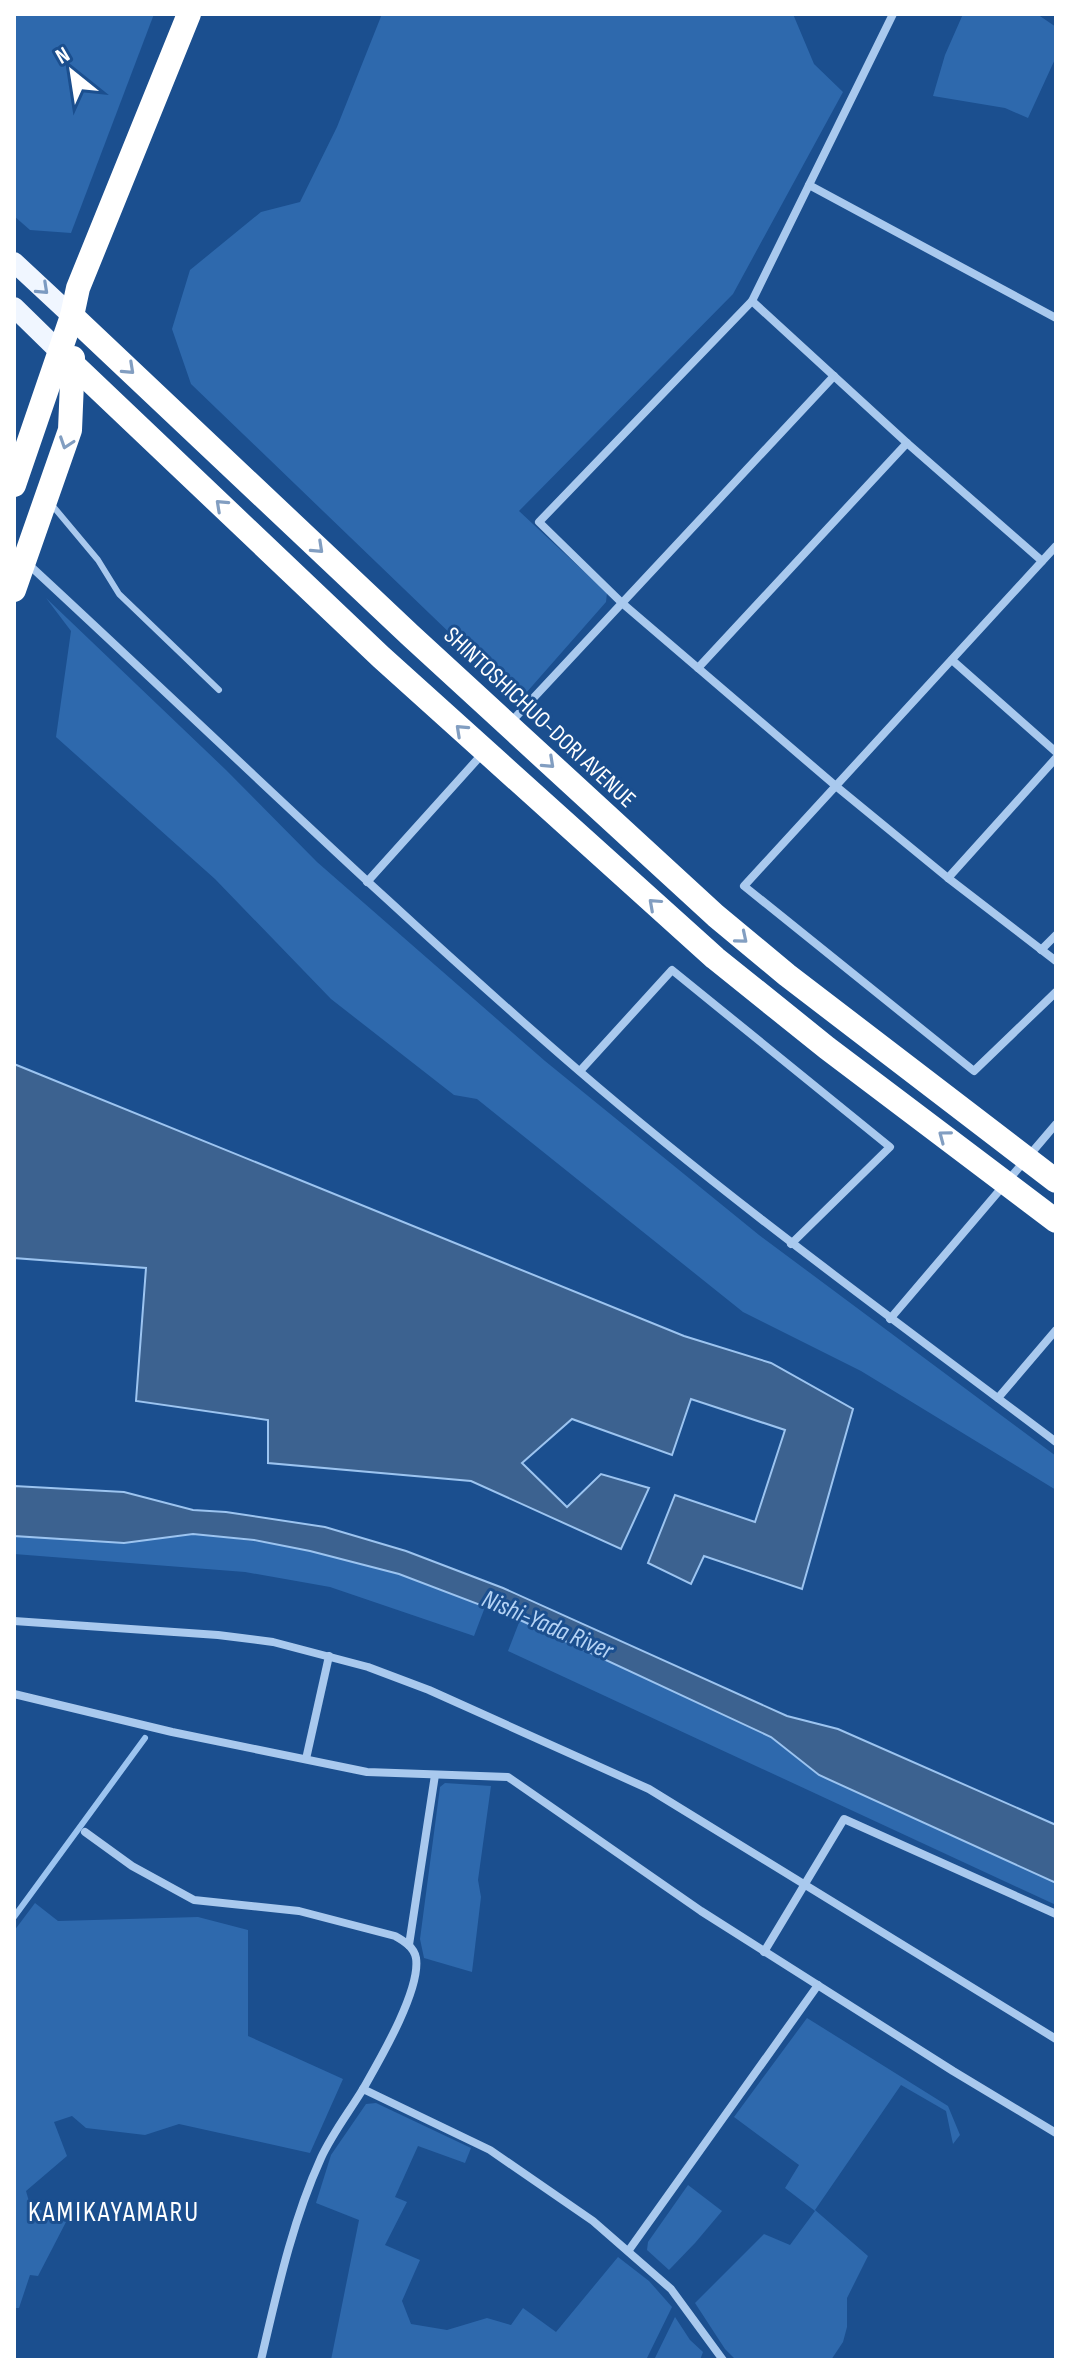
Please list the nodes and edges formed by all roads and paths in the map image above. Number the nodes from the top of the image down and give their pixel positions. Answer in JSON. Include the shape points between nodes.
{"nodes":[{"id":1,"x":189,"y":14,"type":"edge"},
{"id":2,"x":893,"y":14,"type":"edge"},
{"id":3,"x":809,"y":185,"type":"junction"},
{"id":4,"x":14,"y":262,"type":"edge"},
{"id":5,"x":752,"y":301,"type":"junction"},
{"id":6,"x":14,"y":307,"type":"edge"},
{"id":7,"x":72,"y":316,"type":"junction"},
{"id":8,"x":1056,"y":318,"type":"edge"},
{"id":9,"x":67,"y":359,"type":"junction"},
{"id":10,"x":834,"y":376,"type":"junction"},
{"id":11,"x":907,"y":443,"type":"junction"},
{"id":12,"x":14,"y":485,"type":"edge"},
{"id":13,"x":47,"y":499,"type":"junction"},
{"id":14,"x":1056,"y":546,"type":"edge"},
{"id":15,"x":25,"y":561,"type":"junction"},
{"id":16,"x":1042,"y":561,"type":"junction"},
{"id":17,"x":14,"y":590,"type":"edge"},
{"id":18,"x":622,"y":603,"type":"junction"},
{"id":19,"x":952,"y":660,"type":"junction"},
{"id":20,"x":698,"y":668,"type":"junction"},
{"id":21,"x":219,"y":690,"type":"dead end"},
{"id":22,"x":508,"y":725,"type":"junction"},
{"id":23,"x":485,"y":751,"type":"junction"},
{"id":24,"x":1056,"y":755,"type":"edge"},
{"id":25,"x":837,"y":787,"type":"junction"},
{"id":26,"x":948,"y":878,"type":"junction"},
{"id":27,"x":367,"y":882,"type":"junction"},
{"id":28,"x":1056,"y":935,"type":"edge"},
{"id":29,"x":1041,"y":950,"type":"junction"},
{"id":30,"x":1056,"y":961,"type":"edge"},
{"id":31,"x":1056,"y":992,"type":"edge"},
{"id":32,"x":580,"y":1071,"type":"junction"},
{"id":33,"x":1056,"y":1124,"type":"edge"},
{"id":34,"x":1027,"y":1159,"type":"junction"},
{"id":35,"x":1056,"y":1181,"type":"edge"},
{"id":36,"x":1006,"y":1183,"type":"junction"},
{"id":37,"x":1056,"y":1221,"type":"edge"},
{"id":38,"x":791,"y":1244,"type":"junction"},
{"id":39,"x":890,"y":1319,"type":"junction"},
{"id":40,"x":1056,"y":1330,"type":"edge"},
{"id":41,"x":998,"y":1398,"type":"junction"},
{"id":42,"x":1056,"y":1442,"type":"edge"},
{"id":43,"x":14,"y":1621,"type":"edge"},
{"id":44,"x":329,"y":1656,"type":"junction"},
{"id":45,"x":14,"y":1694,"type":"edge"},
{"id":46,"x":306,"y":1759,"type":"junction"},
{"id":47,"x":435,"y":1775,"type":"junction"},
{"id":48,"x":85,"y":1832,"type":"dead end"},
{"id":49,"x":804,"y":1885,"type":"junction"},
{"id":50,"x":1056,"y":1914,"type":"edge"},
{"id":51,"x":409,"y":1945,"type":"junction"},
{"id":52,"x":764,"y":1952,"type":"junction"},
{"id":53,"x":818,"y":1985,"type":"junction"},
{"id":54,"x":1056,"y":2039,"type":"edge"},
{"id":55,"x":363,"y":2089,"type":"junction"},
{"id":56,"x":1056,"y":2133,"type":"edge"},
{"id":57,"x":629,"y":2250,"type":"junction"},
{"id":58,"x":261,"y":2360,"type":"edge"},
{"id":59,"x":723,"y":2360,"type":"edge"}],
"edges":[{"from":1,"to":7,"type":"highway","via":[[78,288]]},
{"from":2,"to":3,"type":"street"},
{"from":3,"to":5,"type":"street"},
{"from":3,"to":8,"type":"street"},
{"from":4,"to":7,"type":"main road","name":"SHINTOSHICHUO-DORI AVENUE","one_way":true},
{"from":5,"to":10,"type":"street"},
{"from":5,"to":18,"type":"street","via":[[539,522]]},
{"from":6,"to":9,"type":"main road"},
{"from":7,"to":9,"type":"highway"},
{"from":7,"to":22,"type":"highway","name":"SHINTOSHICHUO-DORI AVENUE","one_way":true},
{"from":9,"to":12,"type":"highway"},
{"from":9,"to":13,"type":"highway","one_way":true,"via":[[70,430]]},
{"from":23,"to":9,"type":"highway","one_way":true},
{"from":10,"to":11,"type":"street"},
{"from":10,"to":18,"type":"street"},
{"from":11,"to":16,"type":"street"},
{"from":11,"to":20,"type":"street"},
{"from":13,"to":15,"type":"highway"},
{"from":13,"to":21,"type":"lane","via":[[119,594]]},
{"from":14,"to":16,"type":"street"},
{"from":15,"to":17,"type":"highway"},
{"from":15,"to":27,"type":"street"},
{"from":16,"to":19,"type":"street"},
{"from":18,"to":20,"type":"street"},
{"from":18,"to":22,"type":"street"},
{"from":19,"to":24,"type":"street"},
{"from":19,"to":25,"type":"street"},
{"from":20,"to":25,"type":"street"},
{"from":22,"to":34,"type":"highway","name":"SHINTOSHICHUO-DORI AVENUE","one_way":true,"via":[[740,936]]},
{"from":23,"to":27,"type":"street"},
{"from":36,"to":23,"type":"highway","one_way":true,"via":[[715,958]]},
{"from":24,"to":26,"type":"street"},
{"from":25,"to":26,"type":"street"},
{"from":25,"to":31,"type":"street","via":[[744,886],[974,1071]]},
{"from":26,"to":29,"type":"street"},
{"from":27,"to":32,"type":"street"},
{"from":28,"to":29,"type":"street"},
{"from":29,"to":30,"type":"street"},
{"from":32,"to":38,"type":"street"},
{"from":32,"to":38,"type":"street","via":[[672,970],[890,1147]]},
{"from":33,"to":34,"type":"street"},
{"from":34,"to":35,"type":"highway","name":"SHINTOSHICHUO-DORI AVENUE"},
{"from":34,"to":36,"type":"street"},
{"from":36,"to":37,"type":"highway"},
{"from":36,"to":39,"type":"street"},
{"from":38,"to":39,"type":"street"},
{"from":39,"to":41,"type":"street"},
{"from":40,"to":41,"type":"street"},
{"from":41,"to":42,"type":"street"},
{"from":43,"to":44,"type":"street","via":[[218,1635]]},
{"from":44,"to":46,"type":"street"},
{"from":44,"to":49,"type":"street","via":[[429,1690],[649,1789]]},
{"from":45,"to":46,"type":"street"},
{"from":46,"to":47,"type":"street","via":[[367,1772]]},
{"from":47,"to":51,"type":"street"},
{"from":47,"to":52,"type":"street","via":[[508,1777]]},
{"from":48,"to":51,"type":"street","via":[[194,1900],[299,1911],[395,1936]]},
{"from":49,"to":50,"type":"street","via":[[844,1819]]},
{"from":49,"to":52,"type":"street"},
{"from":49,"to":54,"type":"street"},
{"from":51,"to":55,"type":"street","via":[[416,1963],[405,2007]]},
{"from":52,"to":53,"type":"street"},
{"from":53,"to":56,"type":"street"},
{"from":53,"to":57,"type":"street"},
{"from":55,"to":57,"type":"street","via":[[490,2150]]},
{"from":55,"to":58,"type":"street","via":[[322,2156],[283,2268]]},
{"from":57,"to":59,"type":"street","via":[[671,2289]]}]}
